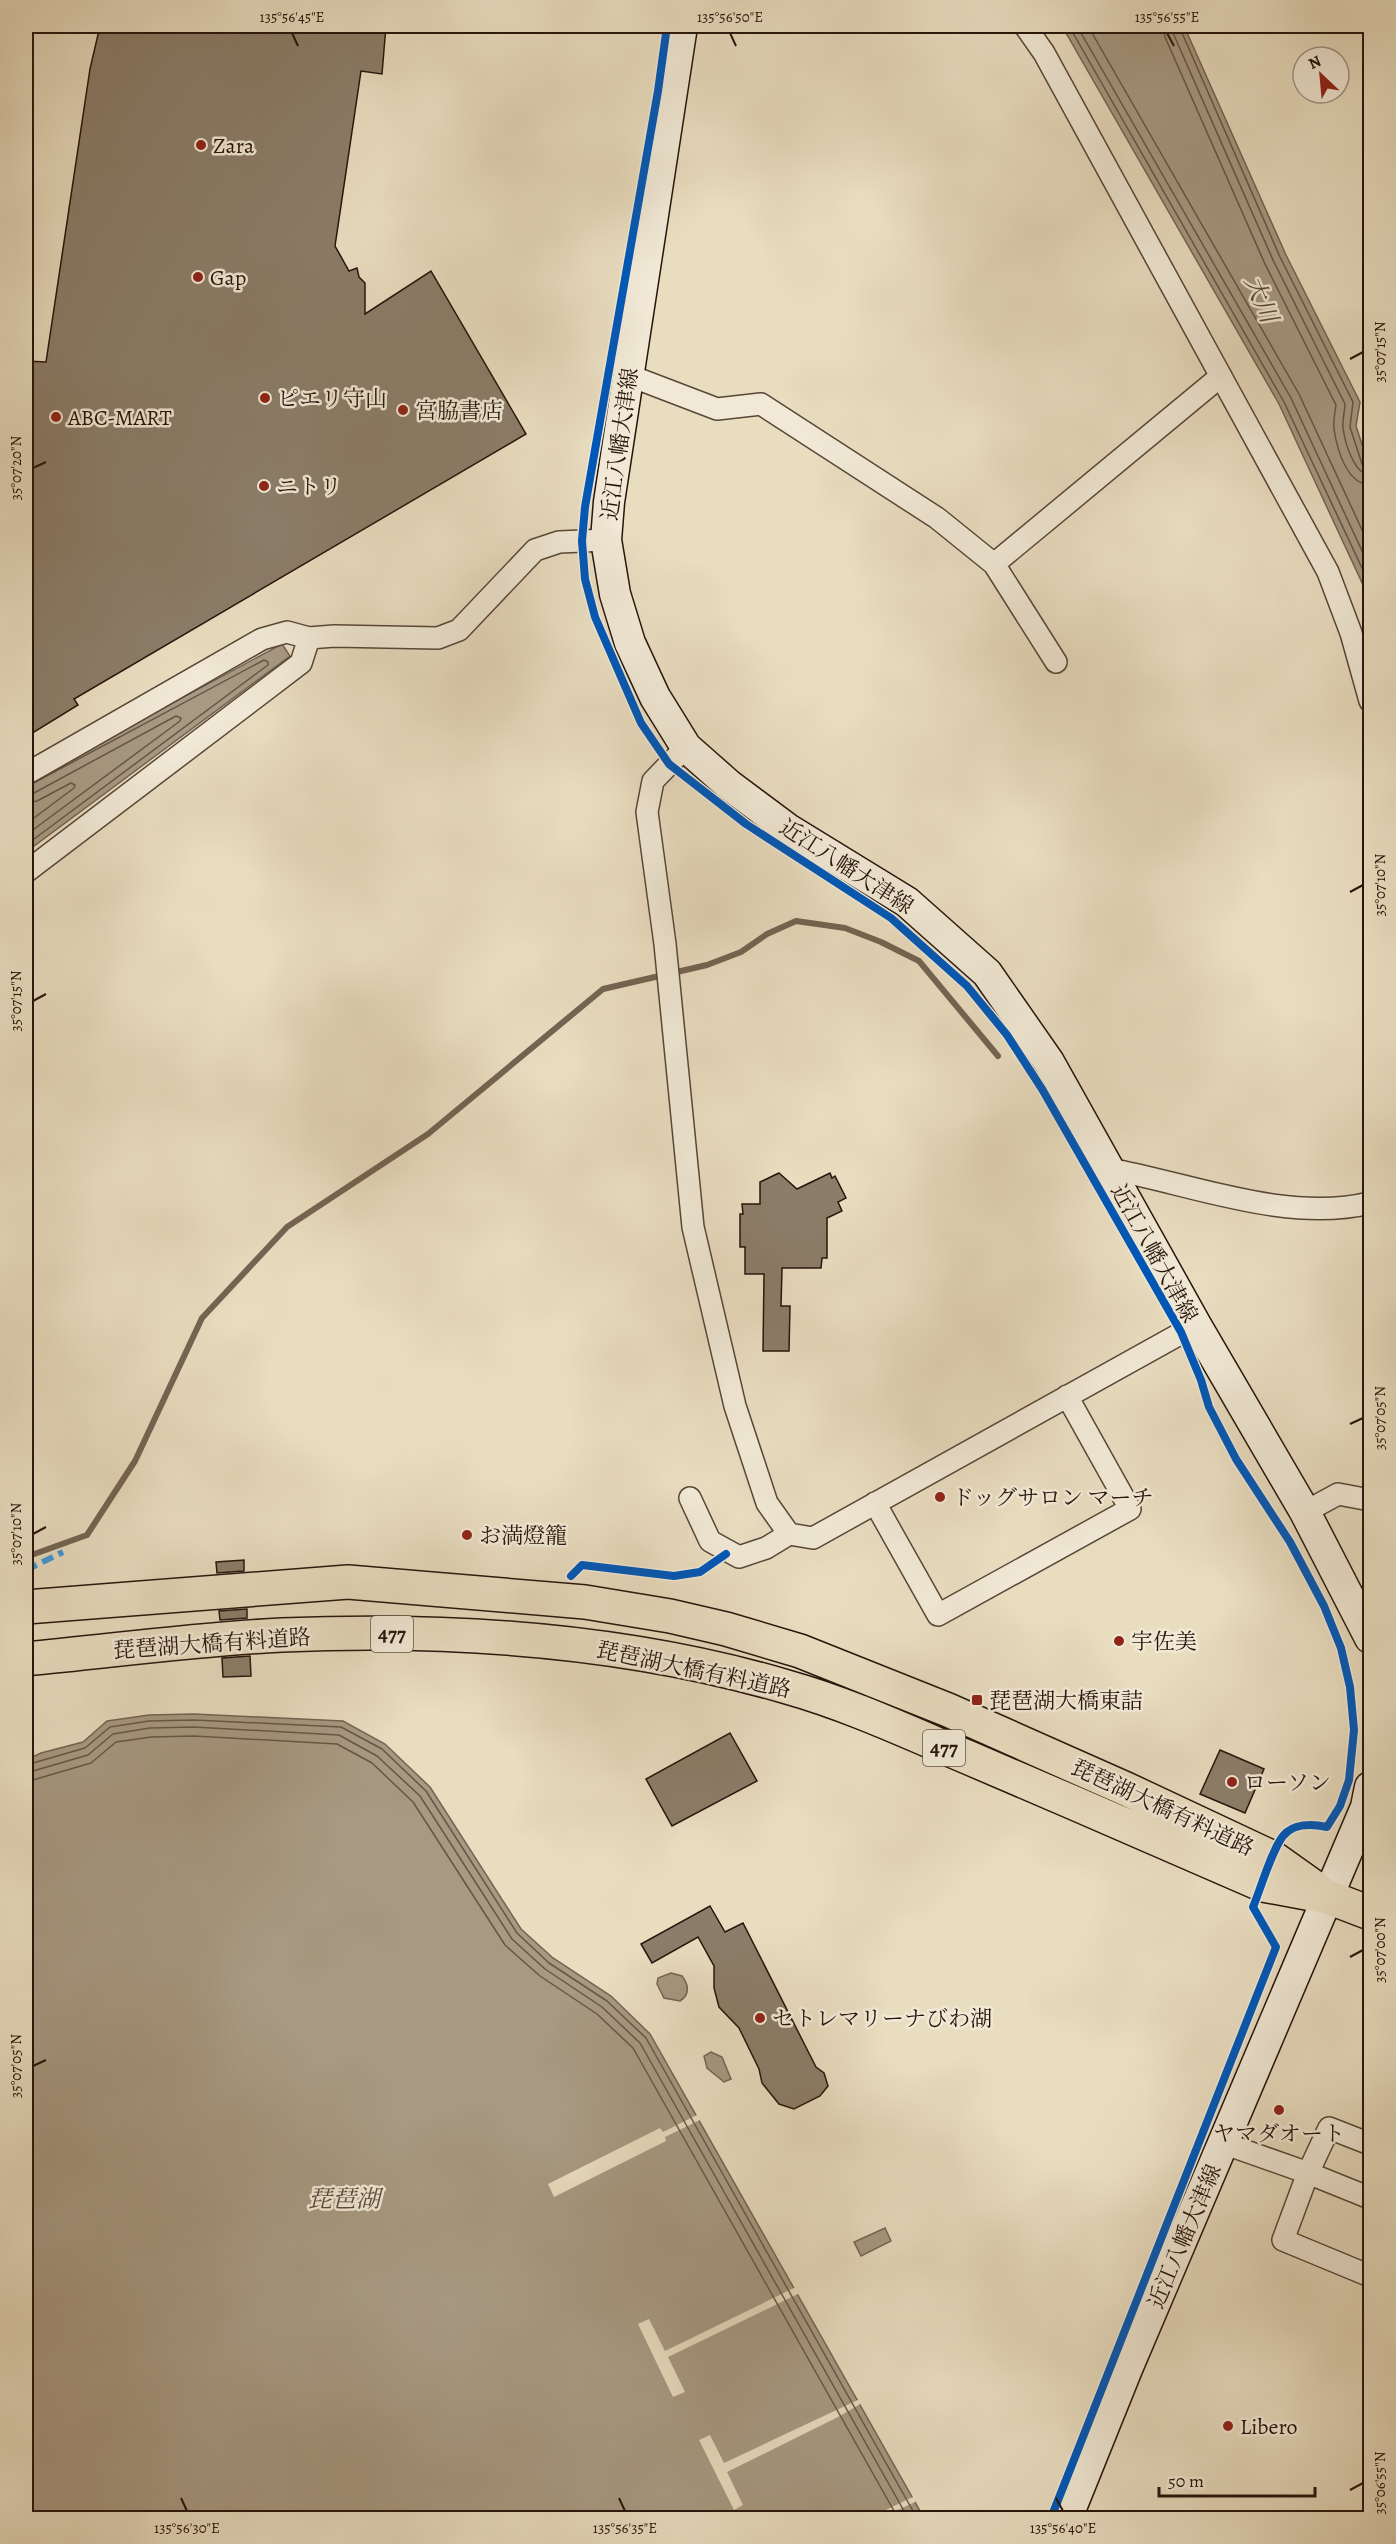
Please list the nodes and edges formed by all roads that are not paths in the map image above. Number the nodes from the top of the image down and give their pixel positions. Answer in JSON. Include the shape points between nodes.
{"nodes":[{"id":1,"x":682,"y":26,"type":"edge"},
{"id":2,"x":1025,"y":26,"type":"edge"},
{"id":3,"x":628,"y":375,"type":"junction"},
{"id":4,"x":1221,"y":376,"type":"junction"},
{"id":5,"x":606,"y":540,"type":"junction"},
{"id":6,"x":994,"y":564,"type":"junction"},
{"id":7,"x":309,"y":638,"type":"junction"},
{"id":8,"x":1056,"y":662,"type":"dead end"},
{"id":9,"x":1371,"y":701,"type":"edge"},
{"id":10,"x":686,"y":747,"type":"junction"},
{"id":11,"x":26,"y":774,"type":"edge"},
{"id":12,"x":26,"y":872,"type":"edge"},
{"id":13,"x":1109,"y":1169,"type":"junction"},
{"id":14,"x":1371,"y":1203,"type":"edge"},
{"id":15,"x":1196,"y":1325,"type":"junction"},
{"id":16,"x":1067,"y":1396,"type":"junction"},
{"id":17,"x":690,"y":1498,"type":"dead end"},
{"id":18,"x":1371,"y":1500,"type":"edge"},
{"id":19,"x":875,"y":1503,"type":"junction"},
{"id":20,"x":1305,"y":1512,"type":"junction"},
{"id":21,"x":789,"y":1534,"type":"junction"},
{"id":22,"x":26,"y":1607,"type":"edge"},
{"id":23,"x":1371,"y":1638,"type":"edge"},
{"id":24,"x":26,"y":1659,"type":"edge"},
{"id":25,"x":1371,"y":1787,"type":"edge"},
{"id":26,"x":1328,"y":1897,"type":"junction"},
{"id":27,"x":1371,"y":1913,"type":"edge"},
{"id":28,"x":1223,"y":2143,"type":"junction"},
{"id":29,"x":1371,"y":2144,"type":"edge"},
{"id":30,"x":1308,"y":2173,"type":"junction"},
{"id":31,"x":1371,"y":2198,"type":"edge"},
{"id":32,"x":1371,"y":2276,"type":"edge"},
{"id":33,"x":1066,"y":2518,"type":"edge"}],
"edges":[{"from":1,"to":3,"type":"main road","name":"近江八幡大津線"},
{"from":2,"to":4,"type":"street","via":[[1044,53]]},
{"from":3,"to":5,"type":"main road","name":"近江八幡大津線"},
{"from":3,"to":6,"type":"street","via":[[717,409],[761,404],[937,518]]},
{"from":4,"to":6,"type":"street"},
{"from":4,"to":9,"type":"street","via":[[1328,572]]},
{"from":5,"to":7,"type":"street","via":[[559,542],[535,550],[459,630],[438,638]]},
{"from":5,"to":10,"type":"main road","name":"近江八幡大津線","via":[[615,594],[630,643],[655,697]]},
{"from":6,"to":8,"type":"street"},
{"from":7,"to":11,"type":"street","via":[[287,632],[262,639]]},
{"from":7,"to":12,"type":"street","via":[[301,663]]},
{"from":10,"to":13,"type":"main road","name":"近江八幡大津線","via":[[788,829],[907,902],[987,973],[1049,1062]]},
{"from":10,"to":21,"type":"street","via":[[653,781],[647,812],[665,944],[693,1227],[735,1406],[767,1503]]},
{"from":13,"to":14,"type":"street","via":[[1274,1206],[1349,1208]]},
{"from":13,"to":15,"type":"main road","name":"近江八幡大津線"},
{"from":15,"to":16,"type":"street"},
{"from":15,"to":20,"type":"main road","name":"近江八幡大津線"},
{"from":16,"to":19,"type":"street"},
{"from":16,"to":19,"type":"street","via":[[1130,1509],[938,1615]]},
{"from":17,"to":21,"type":"street","via":[[710,1541],[739,1557],[766,1548]]},
{"from":18,"to":20,"type":"street","via":[[1338,1494]]},
{"from":19,"to":21,"type":"street","via":[[813,1538]]},
{"from":20,"to":23,"type":"main road","name":"近江八幡大津線"},
{"from":22,"to":26,"type":"highway","name":"琵琶湖大橋有料道路","number":"477","via":[[348,1582],[585,1602],[669,1616],[800,1651],[948,1710],[1273,1858]]},
{"from":24,"to":26,"type":"highway","name":"琵琶湖大橋有料道路","number":"477","via":[[282,1635],[365,1634],[547,1641],[697,1665],[788,1687],[881,1721],[1263,1885]]},
{"from":25,"to":26,"type":"main road","name":"近江八幡大津線"},
{"from":26,"to":27,"type":"highway","number":"477"},
{"from":26,"to":28,"type":"main road","name":"近江八幡大津線"},
{"from":28,"to":30,"type":"street"},
{"from":28,"to":33,"type":"main road","name":"近江八幡大津線"},
{"from":29,"to":30,"type":"street","via":[[1329,2128]]},
{"from":30,"to":31,"type":"street"},
{"from":30,"to":32,"type":"street","via":[[1283,2240]]}]}
